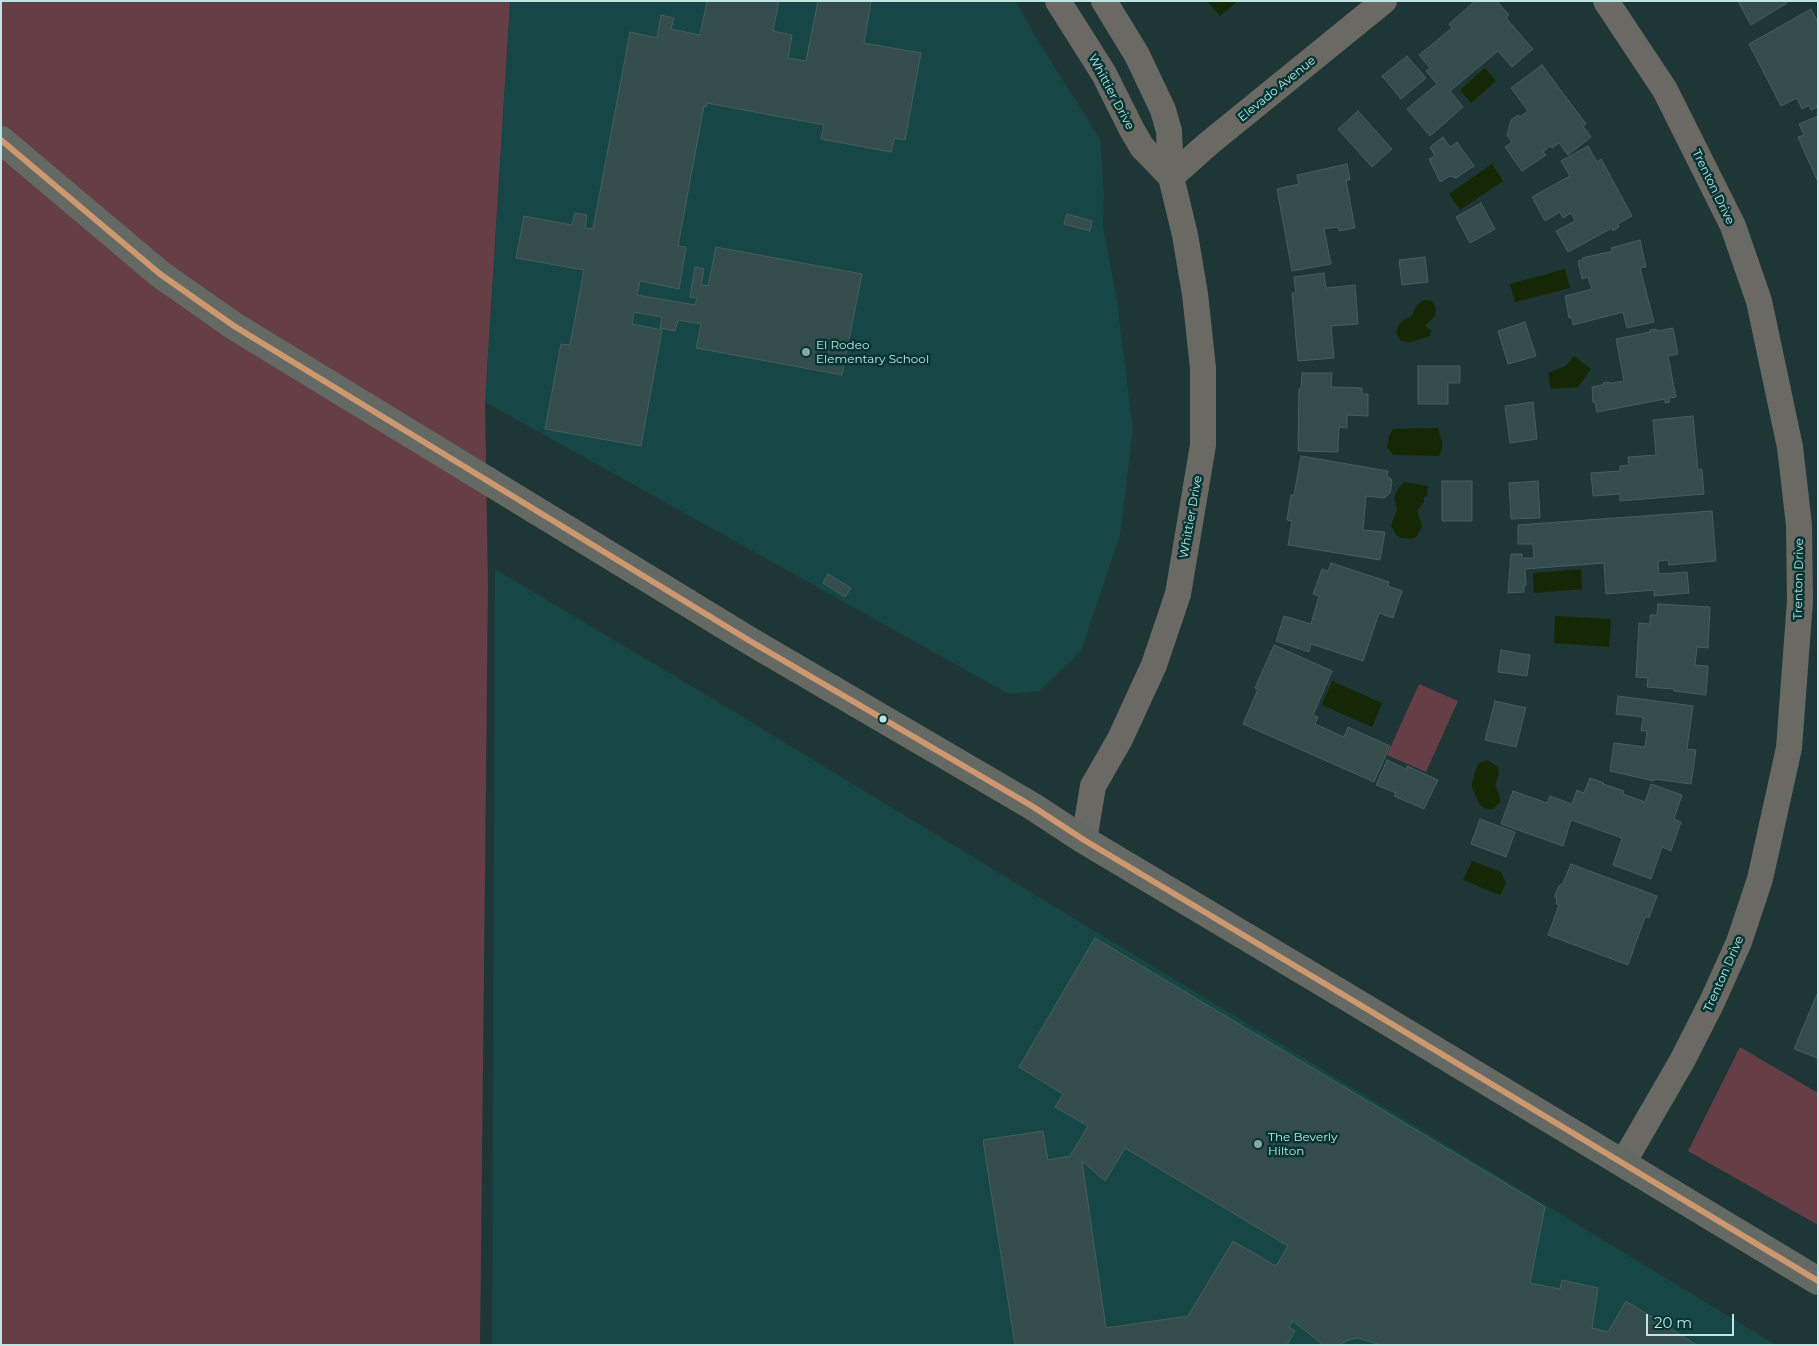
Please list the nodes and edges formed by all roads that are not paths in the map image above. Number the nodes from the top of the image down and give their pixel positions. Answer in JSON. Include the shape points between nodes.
{"nodes":[{"id":1,"x":1058,"y":1,"type":"edge"},
{"id":2,"x":1104,"y":1,"type":"edge"},
{"id":3,"x":1384,"y":1,"type":"edge"},
{"id":4,"x":1606,"y":1,"type":"edge"},
{"id":5,"x":1,"y":140,"type":"edge"},
{"id":6,"x":1171,"y":177,"type":"junction"},
{"id":7,"x":1084,"y":840,"type":"junction"},
{"id":8,"x":1623,"y":1163,"type":"junction"},
{"id":9,"x":1818,"y":1281,"type":"edge"}],
"edges":[{"from":1,"to":6,"type":"street","name":"Whittier Drive","via":[[1104,74],[1142,147]]},
{"from":2,"to":6,"type":"street","name":"Whittier Drive","via":[[1137,55],[1163,110],[1169,131]]},
{"from":3,"to":6,"type":"street","name":"Elevado Avenue"},
{"from":4,"to":8,"type":"street","name":"Trenton Drive","via":[[1665,90],[1733,226],[1759,301],[1790,447],[1800,554],[1800,602],[1789,748],[1760,879],[1712,1002]]},
{"from":5,"to":7,"type":"main road","via":[[160,274],[234,326],[750,642],[1032,806]]},
{"from":6,"to":7,"type":"street","name":"Whittier Drive","via":[[1195,294],[1203,368],[1203,445],[1178,594],[1154,666],[1120,740],[1093,786]]},
{"from":7,"to":8,"type":"main road"},
{"from":8,"to":9,"type":"main road"}]}
